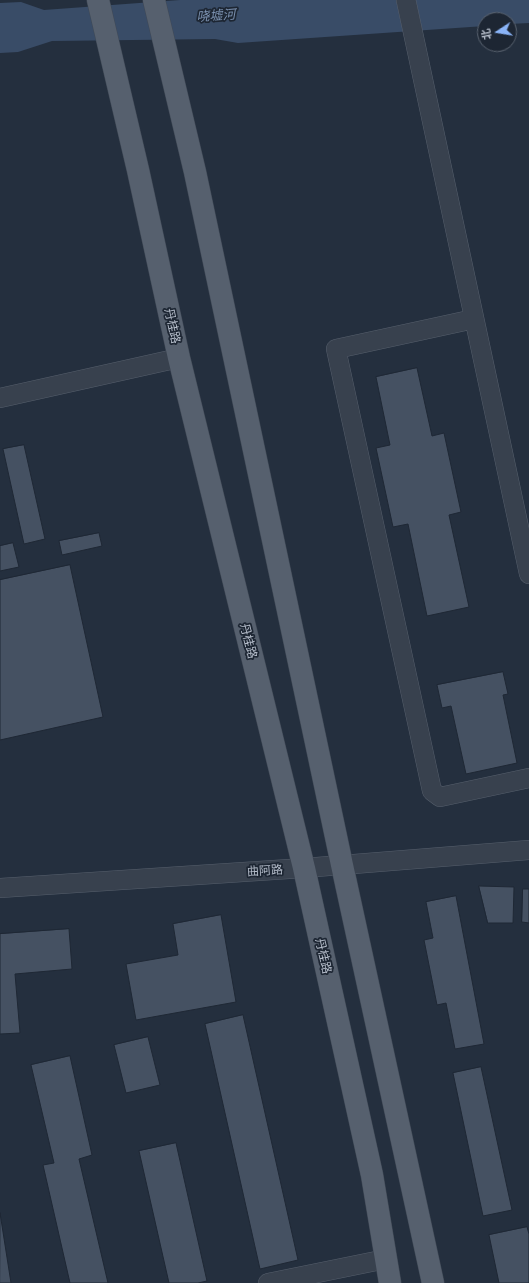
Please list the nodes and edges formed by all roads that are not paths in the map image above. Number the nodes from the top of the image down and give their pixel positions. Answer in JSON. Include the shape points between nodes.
{"nodes":[{"id":1,"x":98,"y":0,"type":"edge"},
{"id":2,"x":154,"y":0,"type":"edge"},
{"id":3,"x":406,"y":0,"type":"edge"},
{"id":4,"x":474,"y":319,"type":"junction"},
{"id":5,"x":179,"y":358,"type":"junction"},
{"id":6,"x":0,"y":398,"type":"edge"},
{"id":7,"x":529,"y":574,"type":"edge"},
{"id":8,"x":529,"y":778,"type":"edge"},
{"id":9,"x":529,"y":850,"type":"edge"},
{"id":10,"x":342,"y":864,"type":"junction"},
{"id":11,"x":304,"y":868,"type":"junction"},
{"id":12,"x":0,"y":888,"type":"edge"},
{"id":13,"x":386,"y":1259,"type":"junction"},
{"id":14,"x":268,"y":1283,"type":"edge"},
{"id":15,"x":390,"y":1283,"type":"edge"},
{"id":16,"x":433,"y":1283,"type":"edge"}],
"edges":[{"from":1,"to":5,"type":"main road","name":"丹桂路"},
{"from":2,"to":10,"type":"main road","via":[[195,172]]},
{"from":3,"to":4,"type":"street"},
{"from":4,"to":7,"type":"street"},
{"from":4,"to":8,"type":"street","via":[[336,349],[432,791],[440,797]]},
{"from":5,"to":6,"type":"street"},
{"from":5,"to":11,"type":"main road","name":"丹桂路"},
{"from":9,"to":10,"type":"street","name":"曲阿路"},
{"from":10,"to":11,"type":"street","name":"曲阿路"},
{"from":10,"to":16,"type":"main road"},
{"from":11,"to":12,"type":"street","name":"曲阿路"},
{"from":11,"to":13,"type":"main road","name":"丹桂路","via":[[372,1175]]},
{"from":13,"to":14,"type":"street"},
{"from":13,"to":15,"type":"main road","name":"丹桂路"}]}
